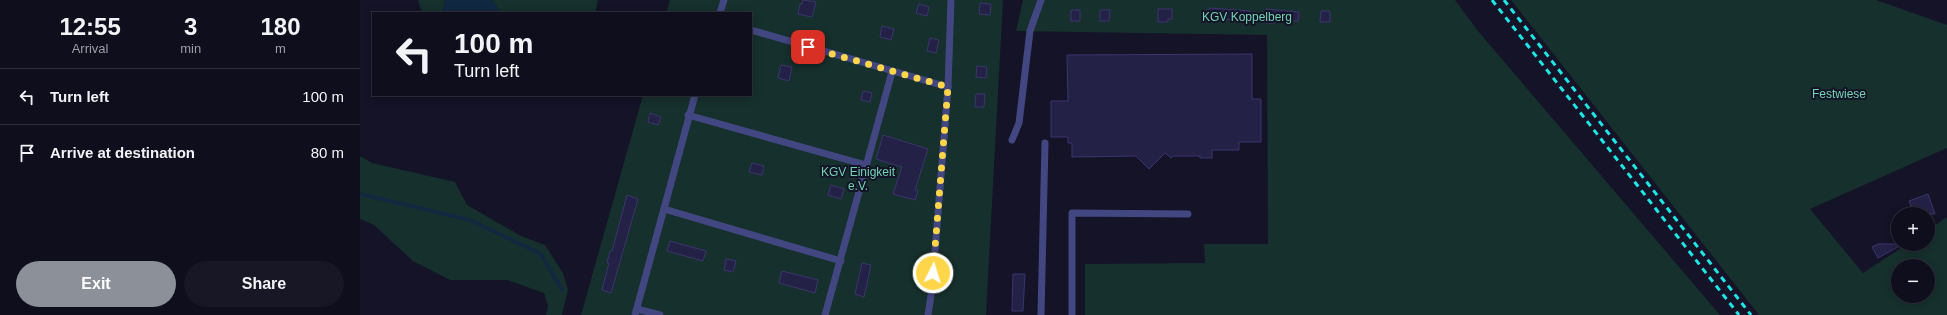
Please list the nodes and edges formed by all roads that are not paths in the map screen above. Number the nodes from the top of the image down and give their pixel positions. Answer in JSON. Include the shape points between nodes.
{"nodes":[{"id":1,"x":724,"y":0,"type":"edge"},
{"id":2,"x":951,"y":0,"type":"edge"},
{"id":3,"x":1041,"y":0,"type":"edge"},
{"id":4,"x":720,"y":12,"type":"edge"},
{"id":5,"x":752,"y":30,"type":"edge"},
{"id":6,"x":892,"y":72,"type":"junction"},
{"id":7,"x":948,"y":87,"type":"junction"},
{"id":8,"x":695,"y":96,"type":"edge"},
{"id":9,"x":688,"y":115,"type":"junction"},
{"id":10,"x":1012,"y":140,"type":"dead end"},
{"id":11,"x":1045,"y":143,"type":"dead end"},
{"id":12,"x":866,"y":165,"type":"junction"},
{"id":13,"x":664,"y":209,"type":"junction"},
{"id":14,"x":1188,"y":214,"type":"dead end"},
{"id":15,"x":841,"y":261,"type":"junction"},
{"id":16,"x":636,"y":312,"type":"edge"},
{"id":17,"x":660,"y":315,"type":"edge"},
{"id":18,"x":825,"y":315,"type":"edge"},
{"id":19,"x":928,"y":315,"type":"edge"},
{"id":20,"x":1041,"y":315,"type":"edge"},
{"id":21,"x":1072,"y":315,"type":"edge"}],
"edges":[{"from":1,"to":4,"type":"lane"},
{"from":2,"to":7,"type":"lane"},
{"from":3,"to":10,"type":"lane","via":[[1030,31],[1019,124]]},
{"from":5,"to":6,"type":"lane"},
{"from":6,"to":7,"type":"lane"},
{"from":6,"to":12,"type":"lane"},
{"from":7,"to":19,"type":"lane"},
{"from":8,"to":9,"type":"lane"},
{"from":9,"to":12,"type":"lane"},
{"from":9,"to":13,"type":"lane"},
{"from":11,"to":20,"type":"lane"},
{"from":12,"to":15,"type":"lane"},
{"from":13,"to":15,"type":"lane"},
{"from":13,"to":16,"type":"lane"},
{"from":14,"to":21,"type":"lane","via":[[1072,213]]},
{"from":15,"to":18,"type":"lane"},
{"from":16,"to":17,"type":"lane"}]}
